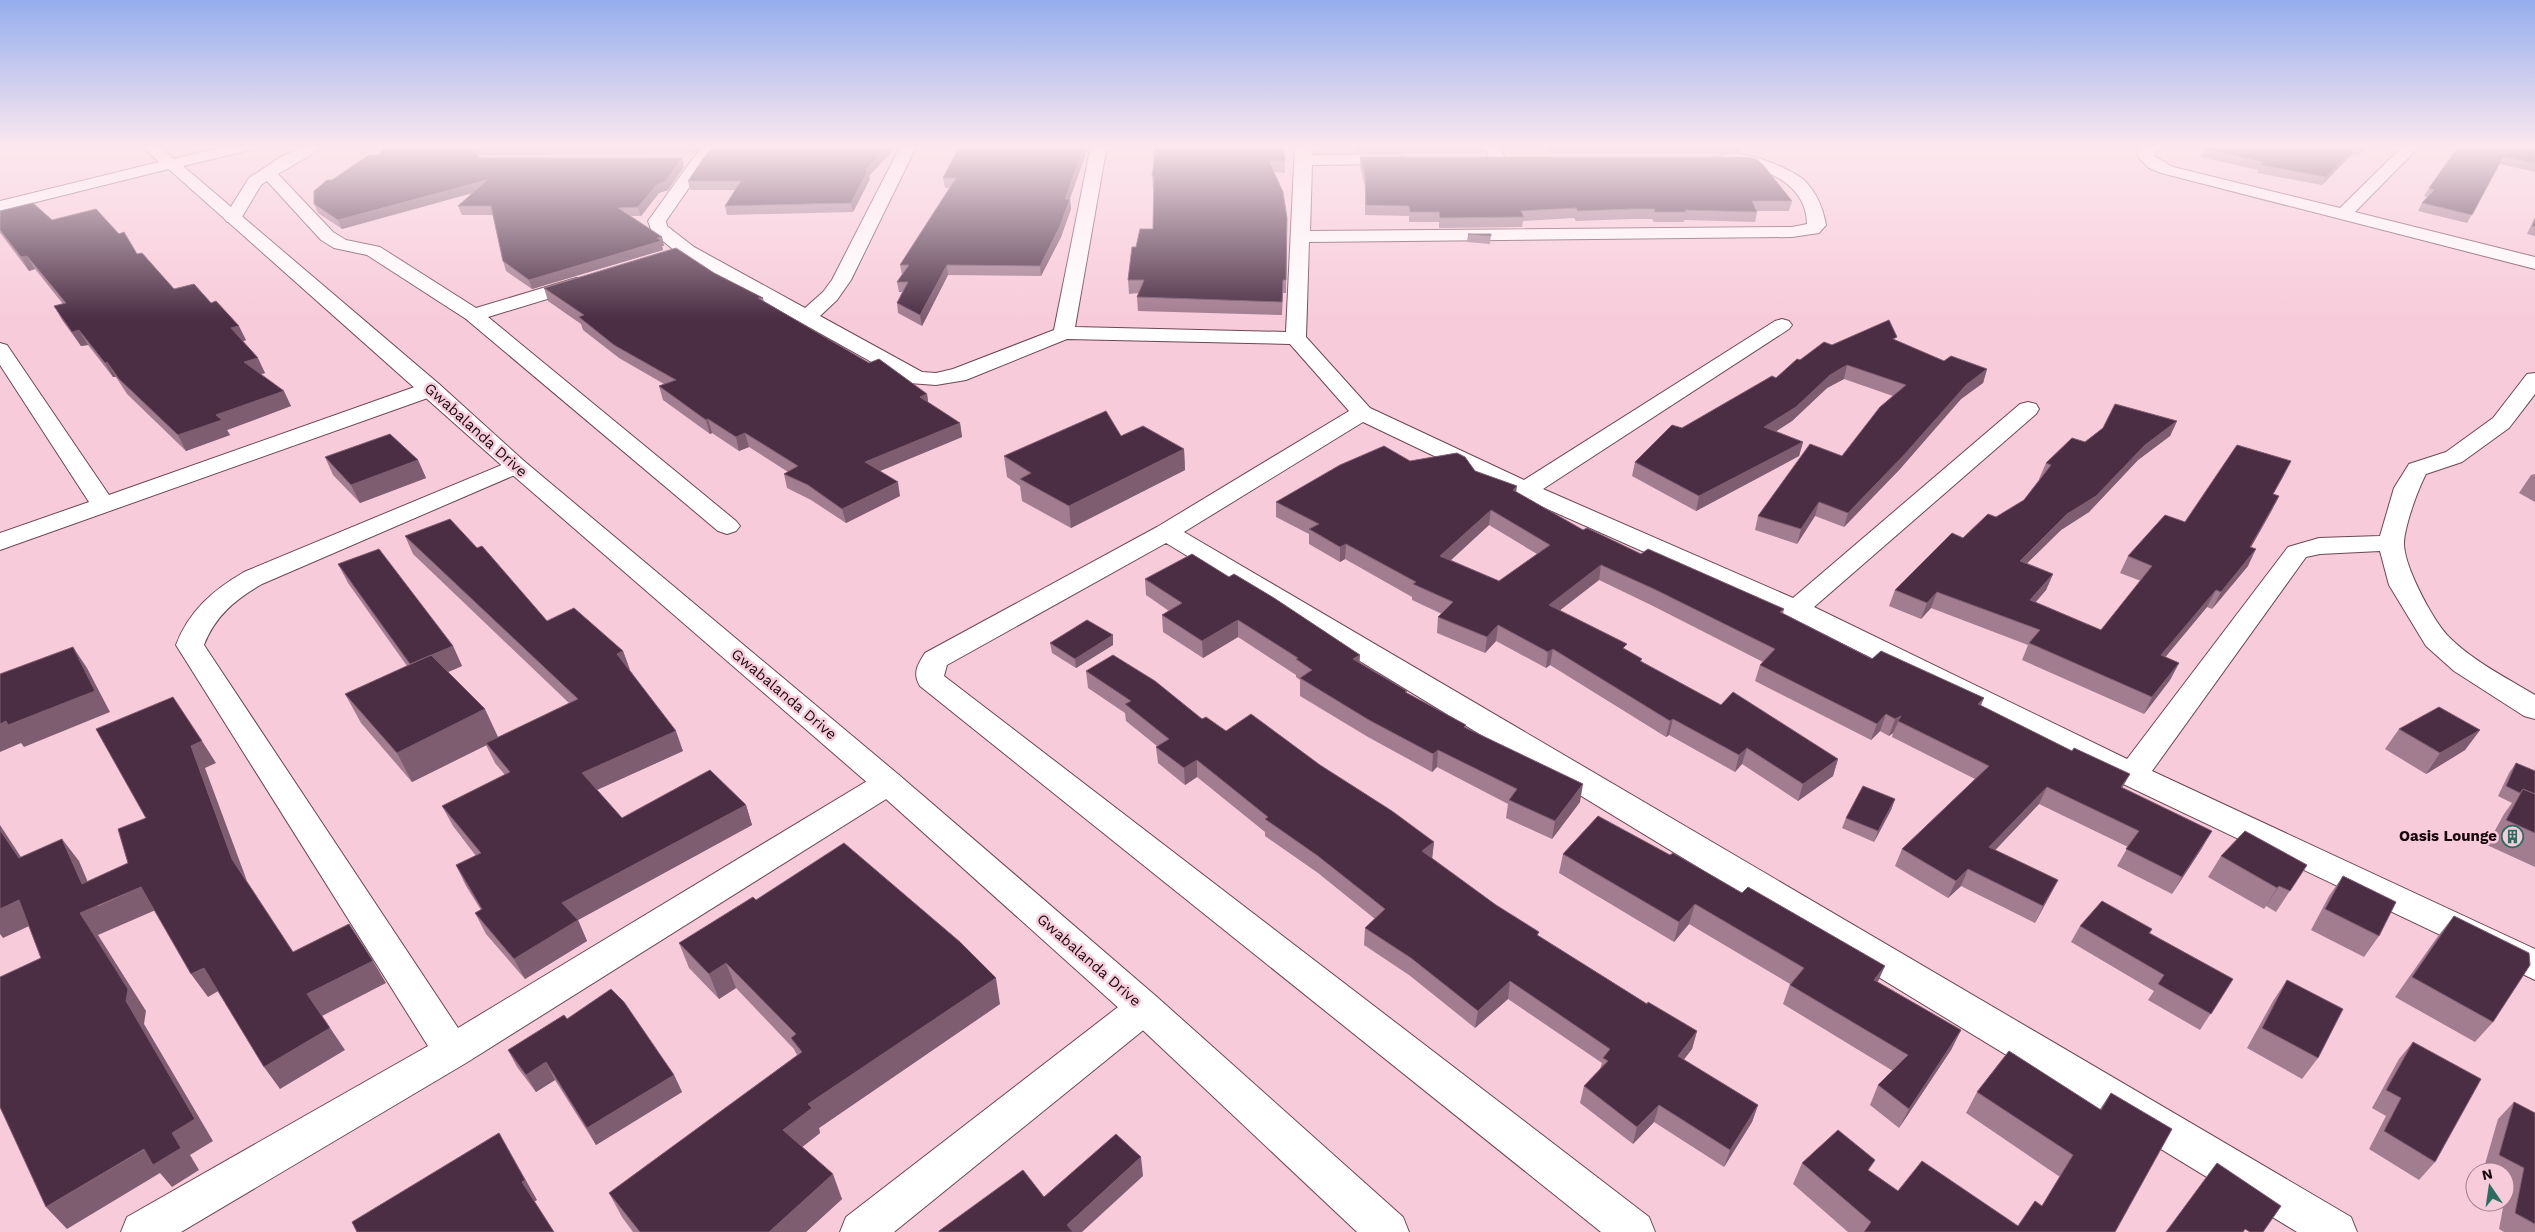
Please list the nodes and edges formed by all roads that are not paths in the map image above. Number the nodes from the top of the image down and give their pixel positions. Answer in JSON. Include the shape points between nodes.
{"nodes":[{"id":1,"x":13,"y":202,"type":"edge"},
{"id":2,"x":215,"y":202,"type":"edge"},
{"id":3,"x":242,"y":202,"type":"edge"},
{"id":4,"x":296,"y":202,"type":"edge"},
{"id":5,"x":671,"y":202,"type":"edge"},
{"id":6,"x":880,"y":202,"type":"edge"},
{"id":7,"x":1088,"y":202,"type":"edge"},
{"id":8,"x":1301,"y":202,"type":"edge"},
{"id":9,"x":1812,"y":202,"type":"edge"},
{"id":10,"x":2298,"y":202,"type":"edge"},
{"id":11,"x":2356,"y":202,"type":"edge"},
{"id":12,"x":0,"y":206,"type":"edge"},
{"id":13,"x":2344,"y":214,"type":"junction"},
{"id":14,"x":233,"y":218,"type":"junction"},
{"id":15,"x":1300,"y":237,"type":"junction"},
{"id":16,"x":687,"y":251,"type":"junction"},
{"id":17,"x":668,"y":256,"type":"edge"},
{"id":18,"x":2535,"y":262,"type":"edge"},
{"id":19,"x":603,"y":276,"type":"edge"},
{"id":20,"x":473,"y":316,"type":"junction"},
{"id":21,"x":808,"y":316,"type":"junction"},
{"id":22,"x":1782,"y":324,"type":"dead end"},
{"id":23,"x":1064,"y":333,"type":"junction"},
{"id":24,"x":1296,"y":338,"type":"junction"},
{"id":25,"x":0,"y":349,"type":"edge"},
{"id":26,"x":2535,"y":379,"type":"edge"},
{"id":27,"x":432,"y":389,"type":"junction"},
{"id":28,"x":2028,"y":409,"type":"dead end"},
{"id":29,"x":1362,"y":414,"type":"junction"},
{"id":30,"x":516,"y":466,"type":"junction"},
{"id":31,"x":1525,"y":490,"type":"junction"},
{"id":32,"x":104,"y":506,"type":"junction"},
{"id":33,"x":727,"y":526,"type":"dead end"},
{"id":34,"x":1166,"y":532,"type":"junction"},
{"id":35,"x":0,"y":542,"type":"edge"},
{"id":36,"x":2391,"y":543,"type":"junction"},
{"id":37,"x":1796,"y":610,"type":"junction"},
{"id":38,"x":2535,"y":709,"type":"edge"},
{"id":39,"x":2132,"y":775,"type":"junction"},
{"id":40,"x":888,"y":782,"type":"junction"},
{"id":41,"x":2535,"y":965,"type":"edge"},
{"id":42,"x":1144,"y":1008,"type":"junction"},
{"id":43,"x":452,"y":1051,"type":"junction"},
{"id":44,"x":142,"y":1232,"type":"edge"},
{"id":45,"x":861,"y":1232,"type":"edge"},
{"id":46,"x":1388,"y":1232,"type":"edge"},
{"id":47,"x":1634,"y":1232,"type":"edge"},
{"id":48,"x":2336,"y":1232,"type":"edge"}],
"edges":[{"from":1,"to":12,"type":"street"},
{"from":2,"to":14,"type":"street","name":"Gwabalanda Drive"},
{"from":3,"to":14,"type":"street"},
{"from":4,"to":20,"type":"street","via":[[327,236],[340,244],[373,251]]},
{"from":5,"to":16,"type":"street","via":[[656,224]]},
{"from":6,"to":21,"type":"street","via":[[841,280],[830,296]]},
{"from":7,"to":23,"type":"street"},
{"from":8,"to":15,"type":"street"},
{"from":9,"to":15,"type":"street","via":[[1817,225],[1813,229],[1792,232]]},
{"from":10,"to":13,"type":"street"},
{"from":11,"to":13,"type":"street"},
{"from":13,"to":18,"type":"street"},
{"from":14,"to":27,"type":"street","name":"Gwabalanda Drive"},
{"from":15,"to":24,"type":"street"},
{"from":16,"to":17,"type":"street"},
{"from":16,"to":21,"type":"street"},
{"from":19,"to":20,"type":"street"},
{"from":20,"to":33,"type":"street"},
{"from":21,"to":23,"type":"street","via":[[916,378],[958,375]]},
{"from":22,"to":31,"type":"street"},
{"from":23,"to":24,"type":"street"},
{"from":24,"to":29,"type":"street"},
{"from":25,"to":32,"type":"street"},
{"from":26,"to":36,"type":"street","via":[[2501,423],[2454,457],[2417,470],[2406,488]]},
{"from":27,"to":30,"type":"street","name":"Gwabalanda Drive"},
{"from":27,"to":32,"type":"street"},
{"from":28,"to":37,"type":"street"},
{"from":29,"to":31,"type":"street"},
{"from":29,"to":34,"type":"street"},
{"from":30,"to":40,"type":"street","name":"Gwabalanda Drive"},
{"from":30,"to":43,"type":"street","via":[[253,578],[227,593],[196,628],[190,645]]},
{"from":31,"to":37,"type":"street"},
{"from":32,"to":35,"type":"street"},
{"from":34,"to":47,"type":"street","via":[[935,659],[930,668],[930,679]]},
{"from":34,"to":48,"type":"street"},
{"from":36,"to":38,"type":"street","via":[[2402,585],[2436,640],[2464,664]]},
{"from":36,"to":39,"type":"street","via":[[2319,546],[2297,552]]},
{"from":37,"to":39,"type":"street"},
{"from":39,"to":41,"type":"street"},
{"from":40,"to":42,"type":"street","name":"Gwabalanda Drive"},
{"from":40,"to":43,"type":"street"},
{"from":42,"to":45,"type":"street"},
{"from":42,"to":46,"type":"street","name":"Gwabalanda Drive"},
{"from":43,"to":44,"type":"street"}]}
